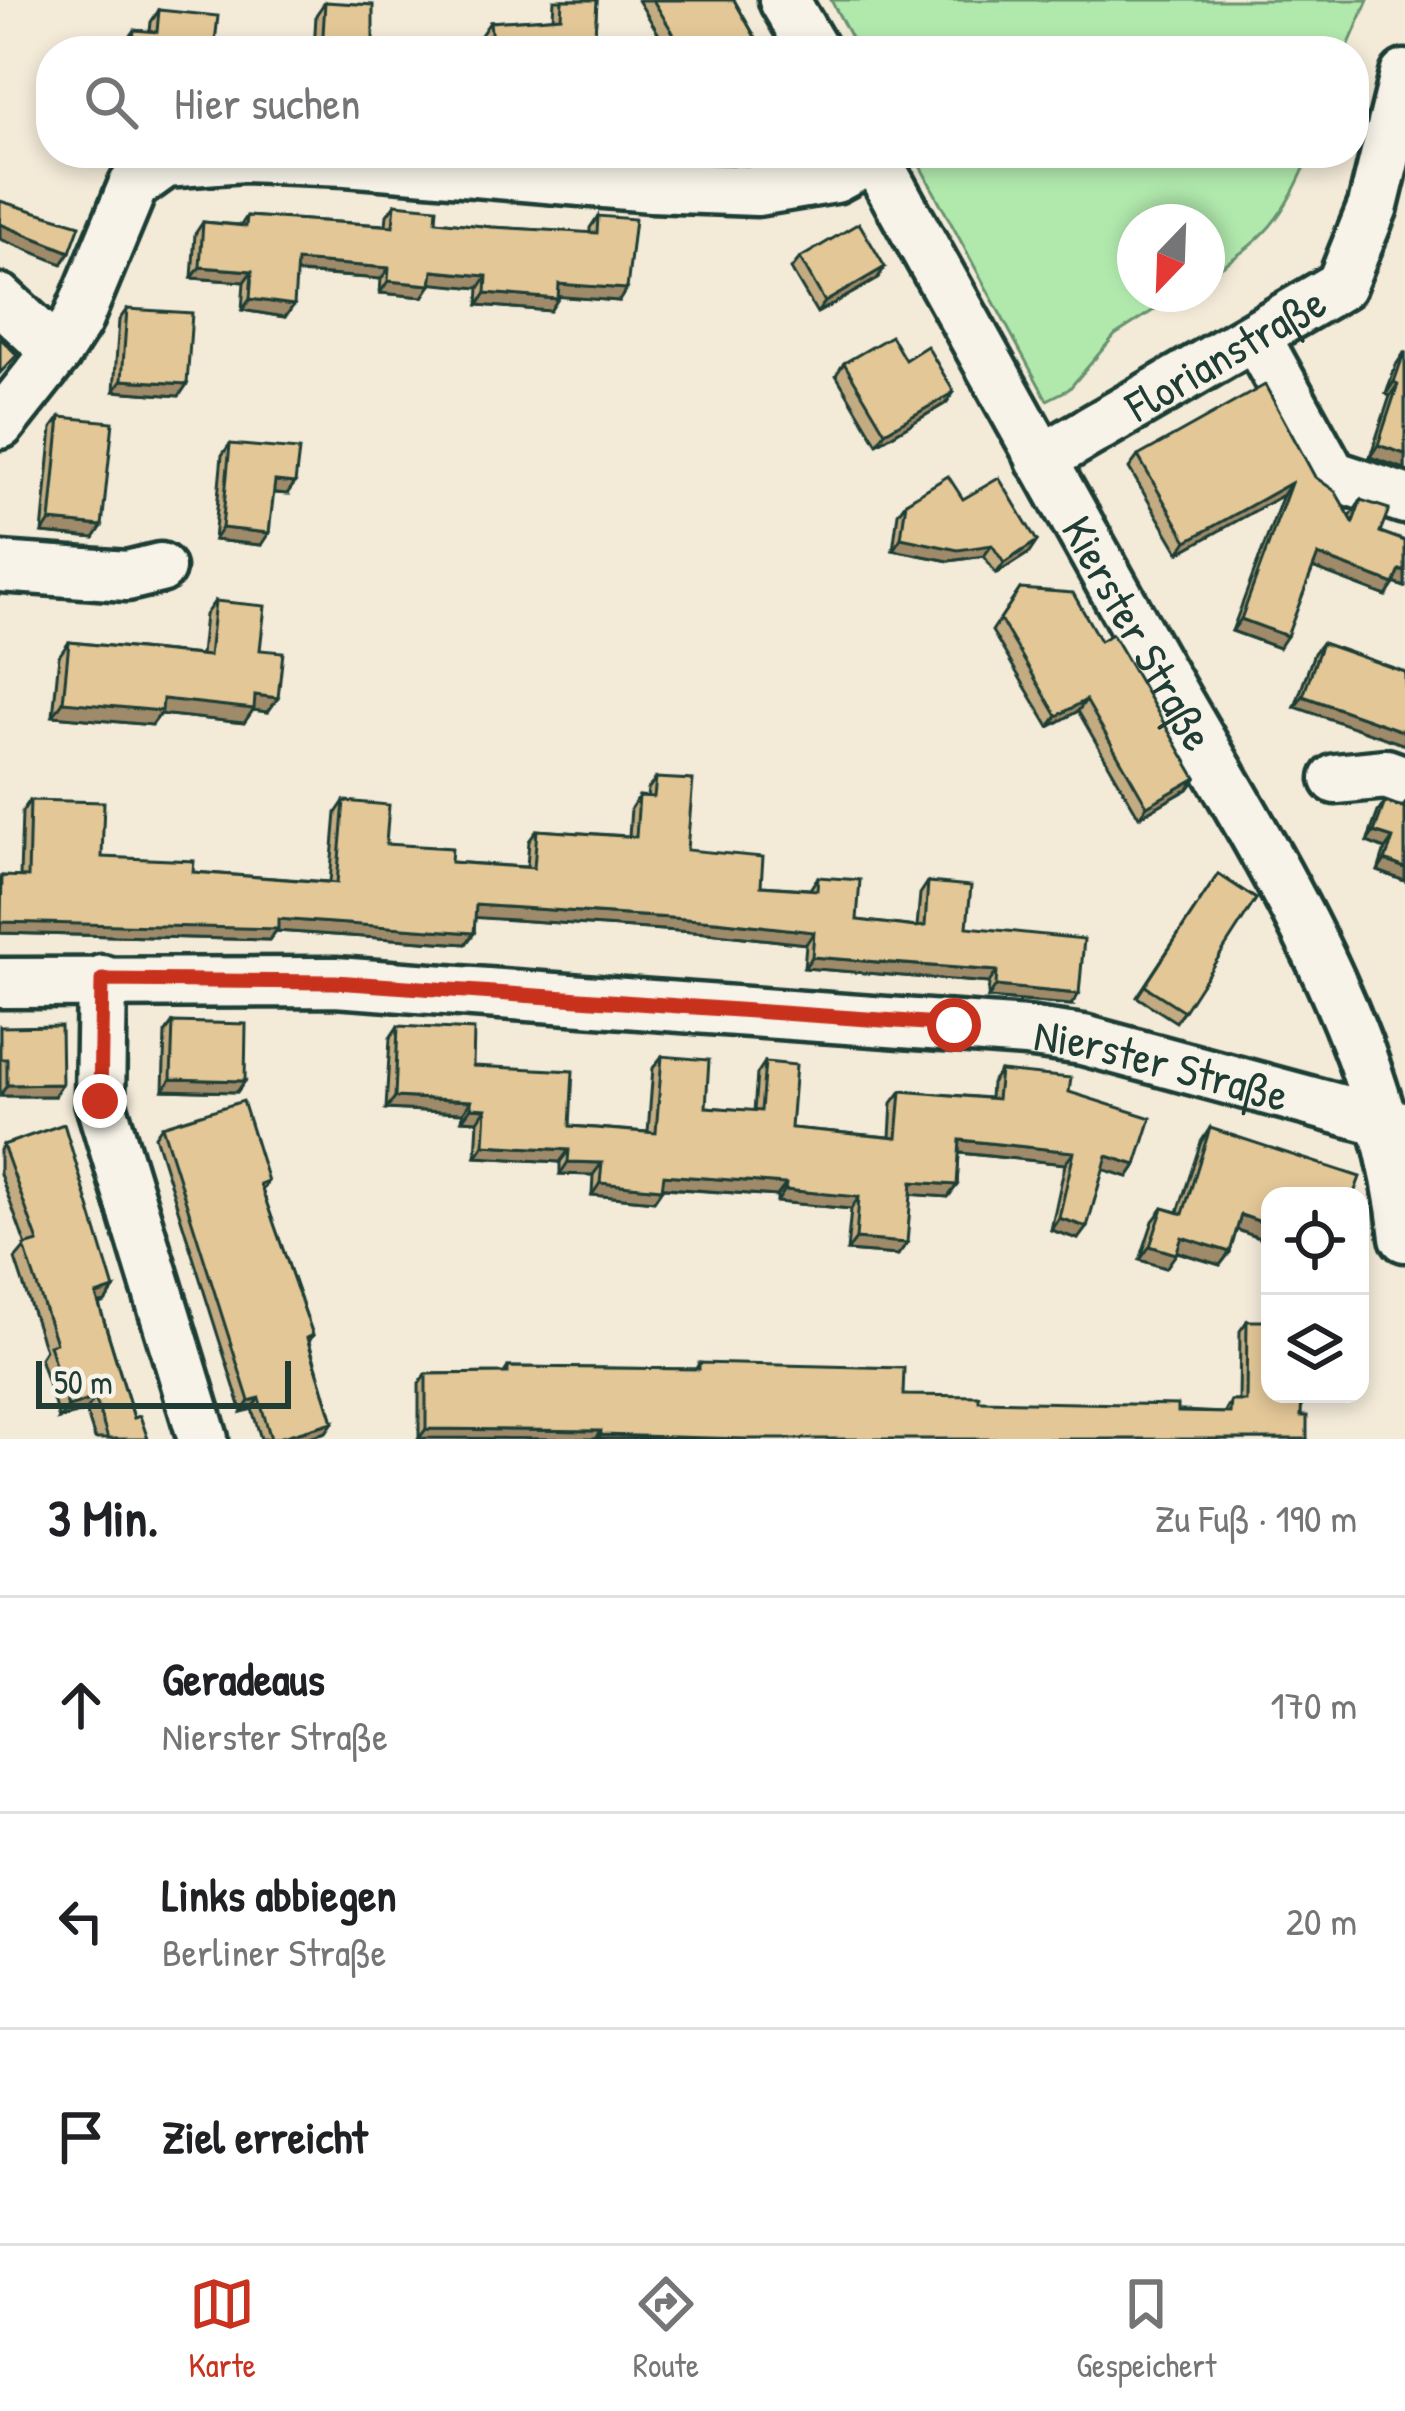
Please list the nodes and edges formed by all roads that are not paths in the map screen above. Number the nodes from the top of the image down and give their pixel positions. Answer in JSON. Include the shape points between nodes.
{"nodes":[{"id":1,"x":784,"y":0,"type":"edge"},
{"id":2,"x":805,"y":36,"type":"edge"},
{"id":3,"x":1405,"y":75,"type":"edge"},
{"id":4,"x":158,"y":168,"type":"edge"},
{"id":5,"x":436,"y":168,"type":"edge"},
{"id":6,"x":852,"y":168,"type":"edge"},
{"id":7,"x":880,"y":168,"type":"edge"},
{"id":8,"x":1389,"y":211,"type":"edge"},
{"id":9,"x":0,"y":299,"type":"edge"},
{"id":10,"x":1256,"y":337,"type":"junction"},
{"id":11,"x":57,"y":352,"type":"junction"},
{"id":12,"x":0,"y":424,"type":"edge"},
{"id":13,"x":1041,"y":460,"type":"junction"},
{"id":14,"x":1405,"y":499,"type":"edge"},
{"id":15,"x":0,"y":567,"type":"edge"},
{"id":16,"x":160,"y":568,"type":"dead end"},
{"id":17,"x":1336,"y":779,"type":"dead end"},
{"id":18,"x":1405,"y":781,"type":"edge"},
{"id":19,"x":102,"y":980,"type":"junction"},
{"id":20,"x":0,"y":983,"type":"edge"},
{"id":21,"x":1394,"y":1125,"type":"edge"},
{"id":22,"x":1405,"y":1237,"type":"edge"},
{"id":23,"x":203,"y":1439,"type":"edge"}],
"edges":[{"from":1,"to":2,"type":"street"},
{"from":3,"to":8,"type":"street","name":"Florianstraße"},
{"from":4,"to":11,"type":"street","via":[[133,186]]},
{"from":5,"to":6,"type":"street","via":[[757,191]]},
{"from":7,"to":13,"type":"street","name":"Kierster Straße"},
{"from":8,"to":10,"type":"street","name":"Florianstraße","via":[[1341,285]]},
{"from":9,"to":11,"type":"street"},
{"from":10,"to":13,"type":"street","name":"Florianstraße"},
{"from":10,"to":14,"type":"street","via":[[1331,475]]},
{"from":11,"to":12,"type":"street"},
{"from":13,"to":21,"type":"street","name":"Kierster Straße","via":[[1308,933]]},
{"from":15,"to":16,"type":"street","via":[[127,576]]},
{"from":17,"to":18,"type":"street","via":[[1386,774]]},
{"from":19,"to":20,"type":"street","name":"Nierster Straße"},
{"from":19,"to":21,"type":"street","name":"Nierster Straße","via":[[335,982],[1026,1032],[1083,1040]]},
{"from":19,"to":23,"type":"street","via":[[100,1101]]},
{"from":21,"to":22,"type":"street","name":"Kierster Straße"}]}
